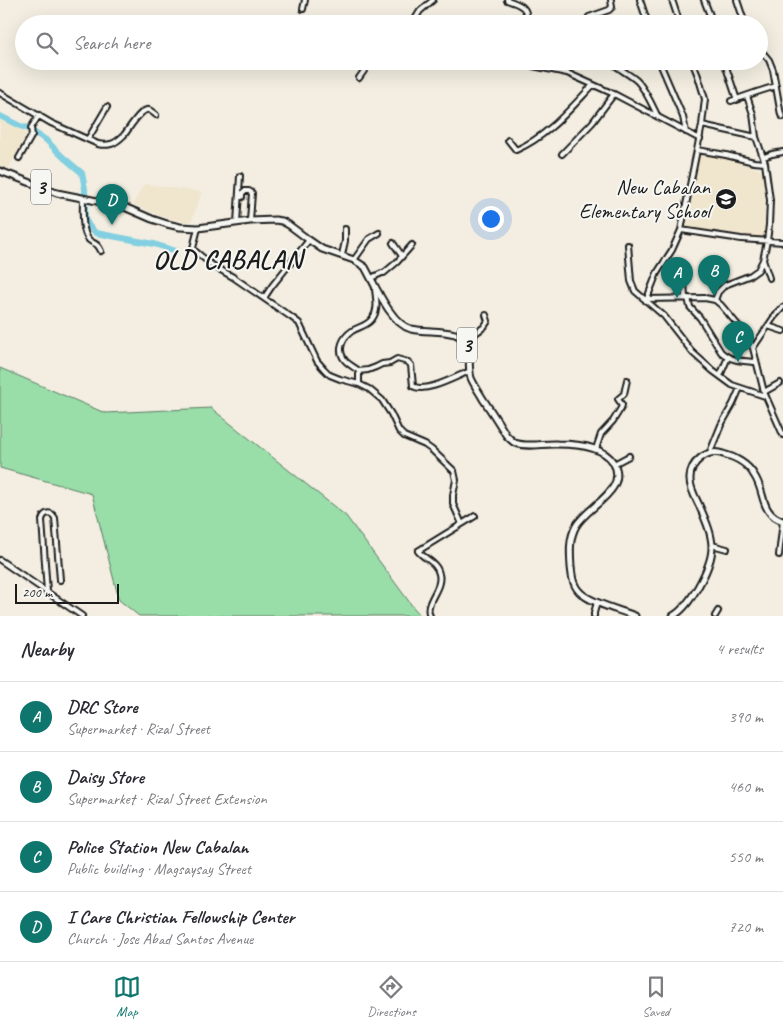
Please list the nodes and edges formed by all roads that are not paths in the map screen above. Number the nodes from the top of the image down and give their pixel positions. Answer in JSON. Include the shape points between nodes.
{"nodes":[{"id":1,"x":305,"y":0,"type":"edge"},
{"id":2,"x":433,"y":0,"type":"edge"},
{"id":3,"x":507,"y":0,"type":"edge"},
{"id":4,"x":611,"y":0,"type":"edge"},
{"id":5,"x":640,"y":0,"type":"edge"},
{"id":6,"x":672,"y":0,"type":"edge"},
{"id":7,"x":704,"y":0,"type":"edge"},
{"id":8,"x":736,"y":0,"type":"edge"},
{"id":9,"x":303,"y":9,"type":"dead end"},
{"id":10,"x":418,"y":15,"type":"edge"},
{"id":11,"x":527,"y":15,"type":"edge"},
{"id":12,"x":597,"y":15,"type":"edge"},
{"id":13,"x":645,"y":15,"type":"edge"},
{"id":14,"x":677,"y":15,"type":"edge"},
{"id":15,"x":710,"y":15,"type":"edge"},
{"id":16,"x":742,"y":15,"type":"edge"},
{"id":17,"x":768,"y":59,"type":"edge"},
{"id":18,"x":365,"y":70,"type":"edge"},
{"id":19,"x":552,"y":70,"type":"edge"},
{"id":20,"x":621,"y":70,"type":"edge"},
{"id":21,"x":663,"y":70,"type":"edge"},
{"id":22,"x":696,"y":70,"type":"edge"},
{"id":23,"x":727,"y":70,"type":"edge"},
{"id":24,"x":359,"y":78,"type":"dead end"},
{"id":25,"x":593,"y":85,"type":"junction"},
{"id":26,"x":776,"y":86,"type":"junction"},
{"id":27,"x":0,"y":93,"type":"edge"},
{"id":28,"x":614,"y":94,"type":"junction"},
{"id":29,"x":747,"y":96,"type":"junction"},
{"id":30,"x":737,"y":100,"type":"junction"},
{"id":31,"x":731,"y":102,"type":"dead end"},
{"id":32,"x":107,"y":107,"type":"dead end"},
{"id":33,"x":156,"y":115,"type":"dead end"},
{"id":34,"x":39,"y":116,"type":"junction"},
{"id":35,"x":658,"y":117,"type":"junction"},
{"id":36,"x":783,"y":117,"type":"edge"},
{"id":37,"x":702,"y":125,"type":"junction"},
{"id":38,"x":686,"y":132,"type":"junction"},
{"id":39,"x":756,"y":137,"type":"junction"},
{"id":40,"x":700,"y":139,"type":"junction"},
{"id":41,"x":88,"y":140,"type":"junction"},
{"id":42,"x":508,"y":140,"type":"dead end"},
{"id":43,"x":698,"y":150,"type":"junction"},
{"id":44,"x":783,"y":152,"type":"edge"},
{"id":45,"x":562,"y":154,"type":"dead end"},
{"id":46,"x":764,"y":157,"type":"junction"},
{"id":47,"x":19,"y":158,"type":"dead end"},
{"id":48,"x":766,"y":163,"type":"junction"},
{"id":49,"x":0,"y":171,"type":"edge"},
{"id":50,"x":240,"y":176,"type":"dead end"},
{"id":51,"x":242,"y":197,"type":"dead end"},
{"id":52,"x":83,"y":199,"type":"junction"},
{"id":53,"x":250,"y":221,"type":"junction"},
{"id":54,"x":237,"y":223,"type":"junction"},
{"id":55,"x":198,"y":228,"type":"junction"},
{"id":56,"x":345,"y":229,"type":"dead end"},
{"id":57,"x":681,"y":230,"type":"junction"},
{"id":58,"x":379,"y":233,"type":"dead end"},
{"id":59,"x":309,"y":240,"type":"junction"},
{"id":60,"x":767,"y":241,"type":"junction"},
{"id":61,"x":783,"y":242,"type":"edge"},
{"id":62,"x":393,"y":243,"type":"dead end"},
{"id":63,"x":412,"y":245,"type":"dead end"},
{"id":64,"x":628,"y":246,"type":"dead end"},
{"id":65,"x":102,"y":251,"type":"dead end"},
{"id":66,"x":342,"y":255,"type":"junction"},
{"id":67,"x":402,"y":256,"type":"junction"},
{"id":68,"x":354,"y":260,"type":"junction"},
{"id":69,"x":763,"y":260,"type":"junction"},
{"id":70,"x":371,"y":278,"type":"junction"},
{"id":71,"x":769,"y":278,"type":"dead end"},
{"id":72,"x":684,"y":281,"type":"dead end"},
{"id":73,"x":374,"y":284,"type":"junction"},
{"id":74,"x":264,"y":298,"type":"junction"},
{"id":75,"x":687,"y":298,"type":"junction"},
{"id":76,"x":646,"y":300,"type":"junction"},
{"id":77,"x":715,"y":300,"type":"junction"},
{"id":78,"x":783,"y":307,"type":"edge"},
{"id":79,"x":486,"y":315,"type":"dead end"},
{"id":80,"x":768,"y":326,"type":"junction"},
{"id":81,"x":783,"y":331,"type":"edge"},
{"id":82,"x":465,"y":341,"type":"junction"},
{"id":83,"x":753,"y":348,"type":"junction"},
{"id":84,"x":728,"y":357,"type":"junction"},
{"id":85,"x":755,"y":362,"type":"junction"},
{"id":86,"x":359,"y":371,"type":"junction"},
{"id":87,"x":470,"y":371,"type":"junction"},
{"id":88,"x":720,"y":376,"type":"junction"},
{"id":89,"x":627,"y":380,"type":"dead end"},
{"id":90,"x":780,"y":383,"type":"dead end"},
{"id":91,"x":359,"y":384,"type":"junction"},
{"id":92,"x":740,"y":388,"type":"junction"},
{"id":93,"x":764,"y":394,"type":"junction"},
{"id":94,"x":783,"y":435,"type":"edge"},
{"id":95,"x":596,"y":449,"type":"junction"},
{"id":96,"x":710,"y":452,"type":"junction"},
{"id":97,"x":629,"y":456,"type":"dead end"},
{"id":98,"x":614,"y":464,"type":"junction"},
{"id":99,"x":475,"y":516,"type":"dead end"},
{"id":100,"x":783,"y":521,"type":"edge"},
{"id":101,"x":462,"y":524,"type":"junction"},
{"id":102,"x":712,"y":545,"type":"junction"},
{"id":103,"x":727,"y":550,"type":"dead end"},
{"id":104,"x":778,"y":555,"type":"dead end"},
{"id":105,"x":0,"y":560,"type":"edge"},
{"id":106,"x":60,"y":580,"type":"dead end"},
{"id":107,"x":47,"y":592,"type":"junction"},
{"id":108,"x":597,"y":602,"type":"junction"},
{"id":109,"x":718,"y":611,"type":"dead end"},
{"id":110,"x":677,"y":615,"type":"edge"},
{"id":111,"x":82,"y":616,"type":"edge"},
{"id":112,"x":430,"y":616,"type":"edge"},
{"id":113,"x":594,"y":616,"type":"edge"},
{"id":114,"x":635,"y":616,"type":"edge"},
{"id":115,"x":715,"y":616,"type":"edge"}],
"edges":[{"from":1,"to":9,"type":"street"},
{"from":2,"to":10,"type":"street"},
{"from":3,"to":11,"type":"street","via":[[522,6]]},
{"from":4,"to":12,"type":"street","via":[[612,7]]},
{"from":5,"to":13,"type":"street"},
{"from":6,"to":14,"type":"street"},
{"from":7,"to":15,"type":"street"},
{"from":8,"to":16,"type":"street"},
{"from":17,"to":26,"type":"street"},
{"from":18,"to":24,"type":"street"},
{"from":19,"to":25,"type":"street"},
{"from":20,"to":35,"type":"street","via":[[636,80]]},
{"from":21,"to":38,"type":"street"},
{"from":22,"to":37,"type":"street","via":[[705,99]]},
{"from":23,"to":30,"type":"street"},
{"from":25,"to":28,"type":"street"},
{"from":25,"to":42,"type":"street","via":[[557,123],[538,137],[516,150]]},
{"from":26,"to":29,"type":"street"},
{"from":26,"to":36,"type":"street"},
{"from":27,"to":34,"type":"street"},
{"from":28,"to":35,"type":"street"},
{"from":28,"to":45,"type":"street"},
{"from":29,"to":30,"type":"street"},
{"from":29,"to":39,"type":"street"},
{"from":30,"to":31,"type":"street"},
{"from":32,"to":41,"type":"street"},
{"from":33,"to":41,"type":"street","via":[[147,110],[112,144]]},
{"from":34,"to":41,"type":"street"},
{"from":34,"to":47,"type":"street","via":[[30,129],[32,134]]},
{"from":35,"to":38,"type":"street"},
{"from":37,"to":39,"type":"street"},
{"from":37,"to":40,"type":"street"},
{"from":38,"to":40,"type":"street"},
{"from":39,"to":46,"type":"street"},
{"from":40,"to":43,"type":"street"},
{"from":43,"to":48,"type":"street"},
{"from":43,"to":57,"type":"street"},
{"from":44,"to":46,"type":"street"},
{"from":46,"to":48,"type":"street"},
{"from":48,"to":60,"type":"street","via":[[770,200]]},
{"from":49,"to":52,"type":"highway","number":"3","via":[[57,193]]},
{"from":50,"to":54,"type":"street"},
{"from":51,"to":53,"type":"street","via":[[244,191],[252,193]]},
{"from":52,"to":55,"type":"highway","number":"3","via":[[128,208],[167,224]]},
{"from":52,"to":65,"type":"street","via":[[82,220],[86,232]]},
{"from":53,"to":54,"type":"highway","number":"3"},
{"from":53,"to":59,"type":"highway","number":"3","via":[[282,221]]},
{"from":54,"to":55,"type":"highway","number":"3"},
{"from":55,"to":74,"type":"street","via":[[195,251]]},
{"from":56,"to":66,"type":"street"},
{"from":57,"to":60,"type":"street"},
{"from":57,"to":76,"type":"street"},
{"from":58,"to":68,"type":"street","via":[[369,239]]},
{"from":59,"to":66,"type":"highway","number":"3","via":[[322,249]]},
{"from":59,"to":74,"type":"street"},
{"from":60,"to":61,"type":"street"},
{"from":60,"to":69,"type":"street"},
{"from":62,"to":67,"type":"street"},
{"from":63,"to":67,"type":"street"},
{"from":64,"to":76,"type":"street","via":[[632,284]]},
{"from":66,"to":68,"type":"highway","number":"3"},
{"from":67,"to":70,"type":"street","via":[[384,273]]},
{"from":68,"to":70,"type":"highway","number":"3","via":[[365,267]]},
{"from":69,"to":71,"type":"street"},
{"from":69,"to":77,"type":"street","via":[[751,275],[721,288]]},
{"from":70,"to":73,"type":"highway","number":"3"},
{"from":72,"to":75,"type":"street"},
{"from":73,"to":82,"type":"highway","number":"3","via":[[400,324],[454,334]]},
{"from":73,"to":86,"type":"street","via":[[377,305],[373,318],[352,331],[341,346],[344,358]]},
{"from":74,"to":91,"type":"street","via":[[299,323],[317,361],[330,375]]},
{"from":75,"to":76,"type":"street"},
{"from":75,"to":77,"type":"street"},
{"from":75,"to":84,"type":"street","via":[[721,352]]},
{"from":76,"to":88,"type":"street","via":[[669,321],[693,353]]},
{"from":77,"to":83,"type":"street","via":[[736,322]]},
{"from":78,"to":80,"type":"street"},
{"from":79,"to":82,"type":"street","via":[[488,321],[484,327]]},
{"from":80,"to":81,"type":"street"},
{"from":80,"to":83,"type":"street"},
{"from":82,"to":87,"type":"highway","number":"3"},
{"from":83,"to":85,"type":"street"},
{"from":84,"to":85,"type":"street"},
{"from":84,"to":88,"type":"street"},
{"from":85,"to":93,"type":"street"},
{"from":86,"to":87,"type":"street","via":[[401,359],[411,365],[413,386],[418,388],[433,386]]},
{"from":86,"to":91,"type":"street"},
{"from":87,"to":95,"type":"highway","number":"3","via":[[506,435],[515,442]]},
{"from":88,"to":92,"type":"street"},
{"from":89,"to":95,"type":"street","via":[[624,394],[618,399],[621,408],[601,434]]},
{"from":90,"to":93,"type":"street"},
{"from":91,"to":101,"type":"street","via":[[382,400],[404,436],[425,445],[454,471],[453,504]]},
{"from":92,"to":93,"type":"street"},
{"from":92,"to":96,"type":"street"},
{"from":93,"to":94,"type":"street"},
{"from":95,"to":98,"type":"highway"},
{"from":96,"to":100,"type":"highway","via":[[718,452],[743,463],[754,474],[768,512]]},
{"from":96,"to":102,"type":"highway","via":[[693,466],[690,480]]},
{"from":97,"to":98,"type":"street"},
{"from":98,"to":108,"type":"highway","via":[[617,477],[613,488],[579,521],[571,540],[573,582],[582,595]]},
{"from":99,"to":101,"type":"street"},
{"from":100,"to":104,"type":"street"},
{"from":101,"to":112,"type":"street","via":[[418,552],[439,573],[438,587],[428,611]]},
{"from":102,"to":103,"type":"street"},
{"from":102,"to":110,"type":"highway","via":[[706,572]]},
{"from":105,"to":107,"type":"street"},
{"from":106,"to":107,"type":"street","via":[[55,518],[53,514],[46,513],[42,520]]},
{"from":107,"to":111,"type":"street"},
{"from":108,"to":113,"type":"street"},
{"from":108,"to":114,"type":"highway"},
{"from":109,"to":115,"type":"street"}]}
